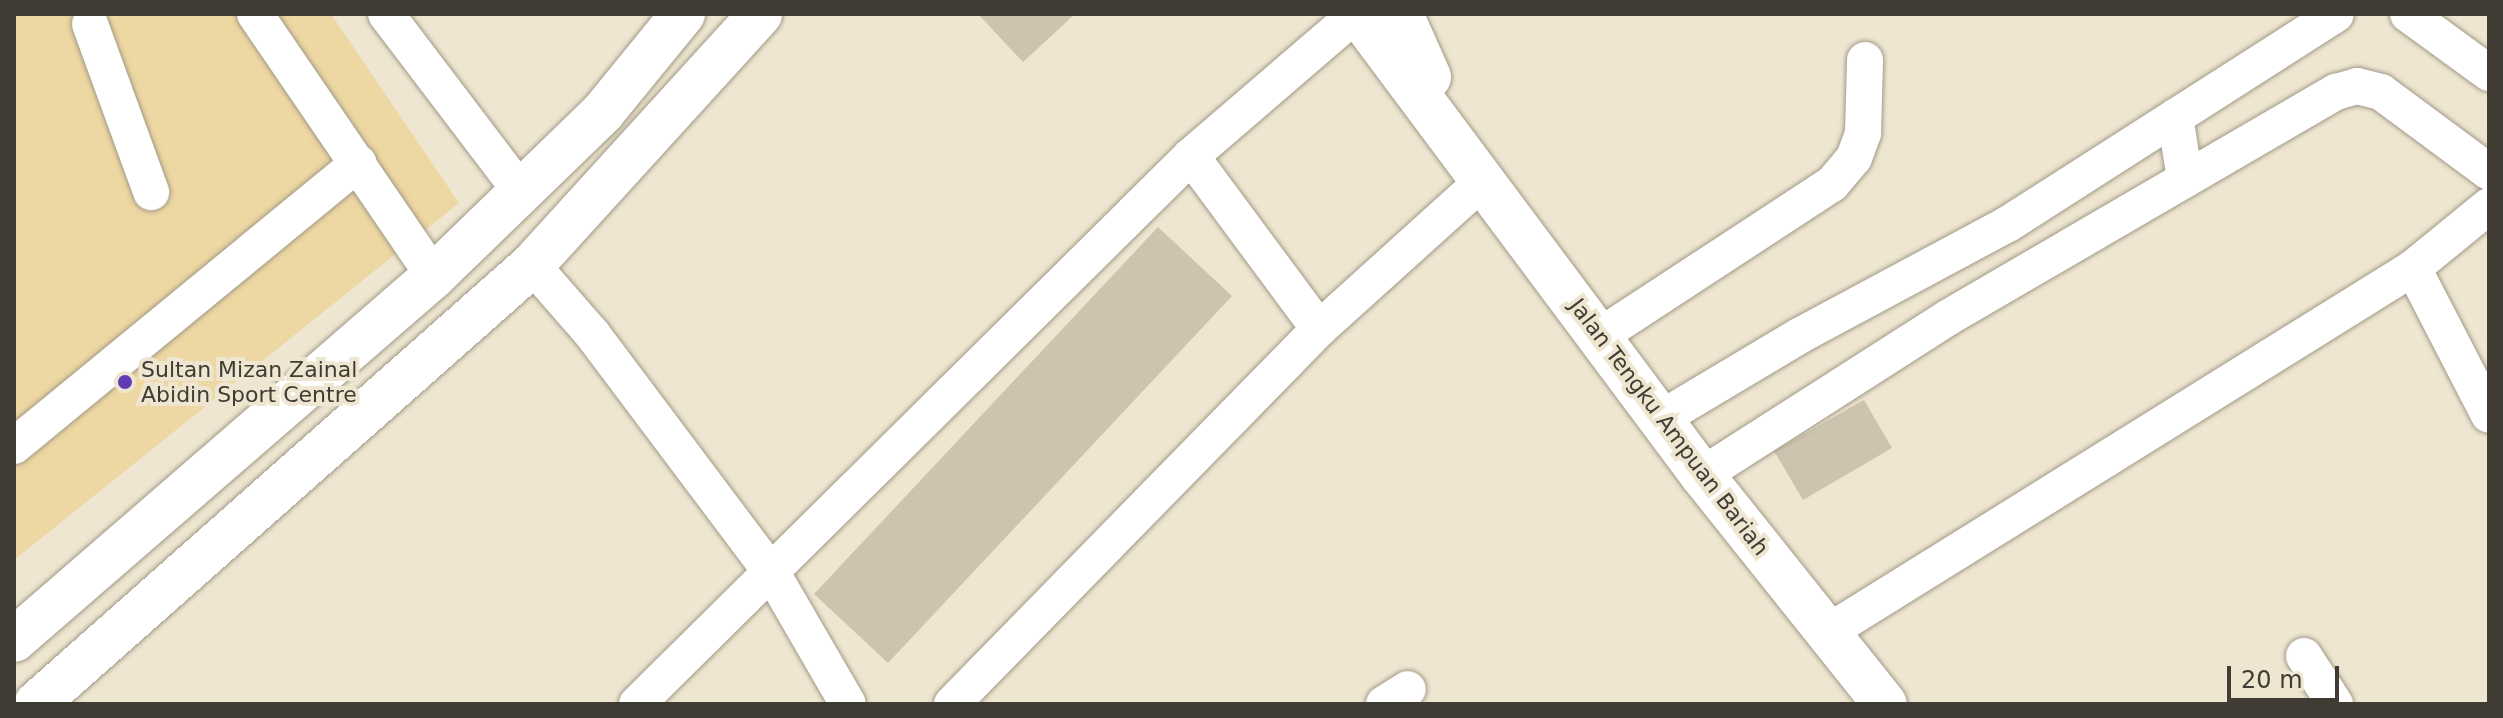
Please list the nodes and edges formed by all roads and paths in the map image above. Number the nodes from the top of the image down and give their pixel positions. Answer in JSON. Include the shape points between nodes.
{"nodes":[{"id":1,"x":255,"y":14,"type":"edge"},
{"id":2,"x":386,"y":14,"type":"edge"},
{"id":3,"x":683,"y":14,"type":"edge"},
{"id":4,"x":760,"y":14,"type":"edge"},
{"id":5,"x":1357,"y":14,"type":"edge"},
{"id":6,"x":1401,"y":14,"type":"edge"},
{"id":7,"x":2336,"y":14,"type":"edge"},
{"id":8,"x":2408,"y":14,"type":"edge"},
{"id":9,"x":93,"y":17,"type":"edge"},
{"id":10,"x":1865,"y":60,"type":"dead end"},
{"id":11,"x":2489,"y":73,"type":"edge"},
{"id":12,"x":2175,"y":117,"type":"junction"},
{"id":13,"x":1191,"y":156,"type":"junction"},
{"id":14,"x":1472,"y":162,"type":"junction"},
{"id":15,"x":359,"y":163,"type":"junction"},
{"id":16,"x":2489,"y":172,"type":"edge"},
{"id":17,"x":2185,"y":179,"type":"junction"},
{"id":18,"x":151,"y":192,"type":"dead end"},
{"id":19,"x":522,"y":193,"type":"junction"},
{"id":20,"x":2489,"y":206,"type":"edge"},
{"id":21,"x":532,"y":265,"type":"junction"},
{"id":22,"x":2413,"y":268,"type":"junction"},
{"id":23,"x":434,"y":276,"type":"junction"},
{"id":24,"x":1319,"y":329,"type":"junction"},
{"id":25,"x":1598,"y":337,"type":"junction"},
{"id":26,"x":2489,"y":415,"type":"edge"},
{"id":27,"x":1660,"y":419,"type":"junction"},
{"id":28,"x":14,"y":446,"type":"edge"},
{"id":29,"x":1702,"y":475,"type":"junction"},
{"id":30,"x":772,"y":573,"type":"junction"},
{"id":31,"x":1828,"y":632,"type":"junction"},
{"id":32,"x":14,"y":640,"type":"edge"},
{"id":33,"x":2304,"y":656,"type":"dead end"},
{"id":34,"x":36,"y":704,"type":"edge"},
{"id":35,"x":637,"y":704,"type":"edge"},
{"id":36,"x":848,"y":704,"type":"edge"},
{"id":37,"x":952,"y":704,"type":"edge"},
{"id":38,"x":1885,"y":704,"type":"edge"},
{"id":39,"x":2335,"y":704,"type":"edge"}],
"edges":[{"from":1,"to":15,"type":"street"},
{"from":2,"to":19,"type":"street"},
{"from":3,"to":19,"type":"main road","via":[[603,112]]},
{"from":4,"to":21,"type":"main road"},
{"from":5,"to":13,"type":"street"},
{"from":5,"to":14,"type":"main road","name":"Jalan Tengku Ampuan Bariah"},
{"from":6,"to":14,"type":"main road","name":"Jalan Tengku Ampuan Bariah"},
{"from":7,"to":12,"type":"street"},
{"from":8,"to":11,"type":"street"},
{"from":9,"to":18,"type":"street"},
{"from":10,"to":25,"type":"street","via":[[1863,133],[1854,158],[1832,184]]},
{"from":12,"to":17,"type":"street"},
{"from":12,"to":27,"type":"street","via":[[2008,224],[1799,336]]},
{"from":13,"to":24,"type":"street"},
{"from":13,"to":30,"type":"street"},
{"from":14,"to":24,"type":"street"},
{"from":14,"to":25,"type":"main road","name":"Jalan Tengku Ampuan Bariah"},
{"from":15,"to":23,"type":"street"},
{"from":15,"to":28,"type":"street"},
{"from":16,"to":17,"type":"street","via":[[2381,92],[2357,86],[2336,92]]},
{"from":17,"to":29,"type":"street","via":[[1949,317]]},
{"from":19,"to":23,"type":"main road"},
{"from":20,"to":22,"type":"street"},
{"from":21,"to":30,"type":"street","via":[[593,335]]},
{"from":21,"to":34,"type":"main road"},
{"from":22,"to":26,"type":"street"},
{"from":22,"to":31,"type":"street"},
{"from":23,"to":32,"type":"main road"},
{"from":24,"to":37,"type":"street"},
{"from":25,"to":27,"type":"main road","name":"Jalan Tengku Ampuan Bariah"},
{"from":27,"to":29,"type":"main road","name":"Jalan Tengku Ampuan Bariah"},
{"from":29,"to":31,"type":"main road","name":"Jalan Tengku Ampuan Bariah"},
{"from":30,"to":35,"type":"street"},
{"from":30,"to":36,"type":"street"},
{"from":31,"to":38,"type":"main road","name":"Jalan Tengku Ampuan Bariah"},
{"from":33,"to":39,"type":"street"}]}
